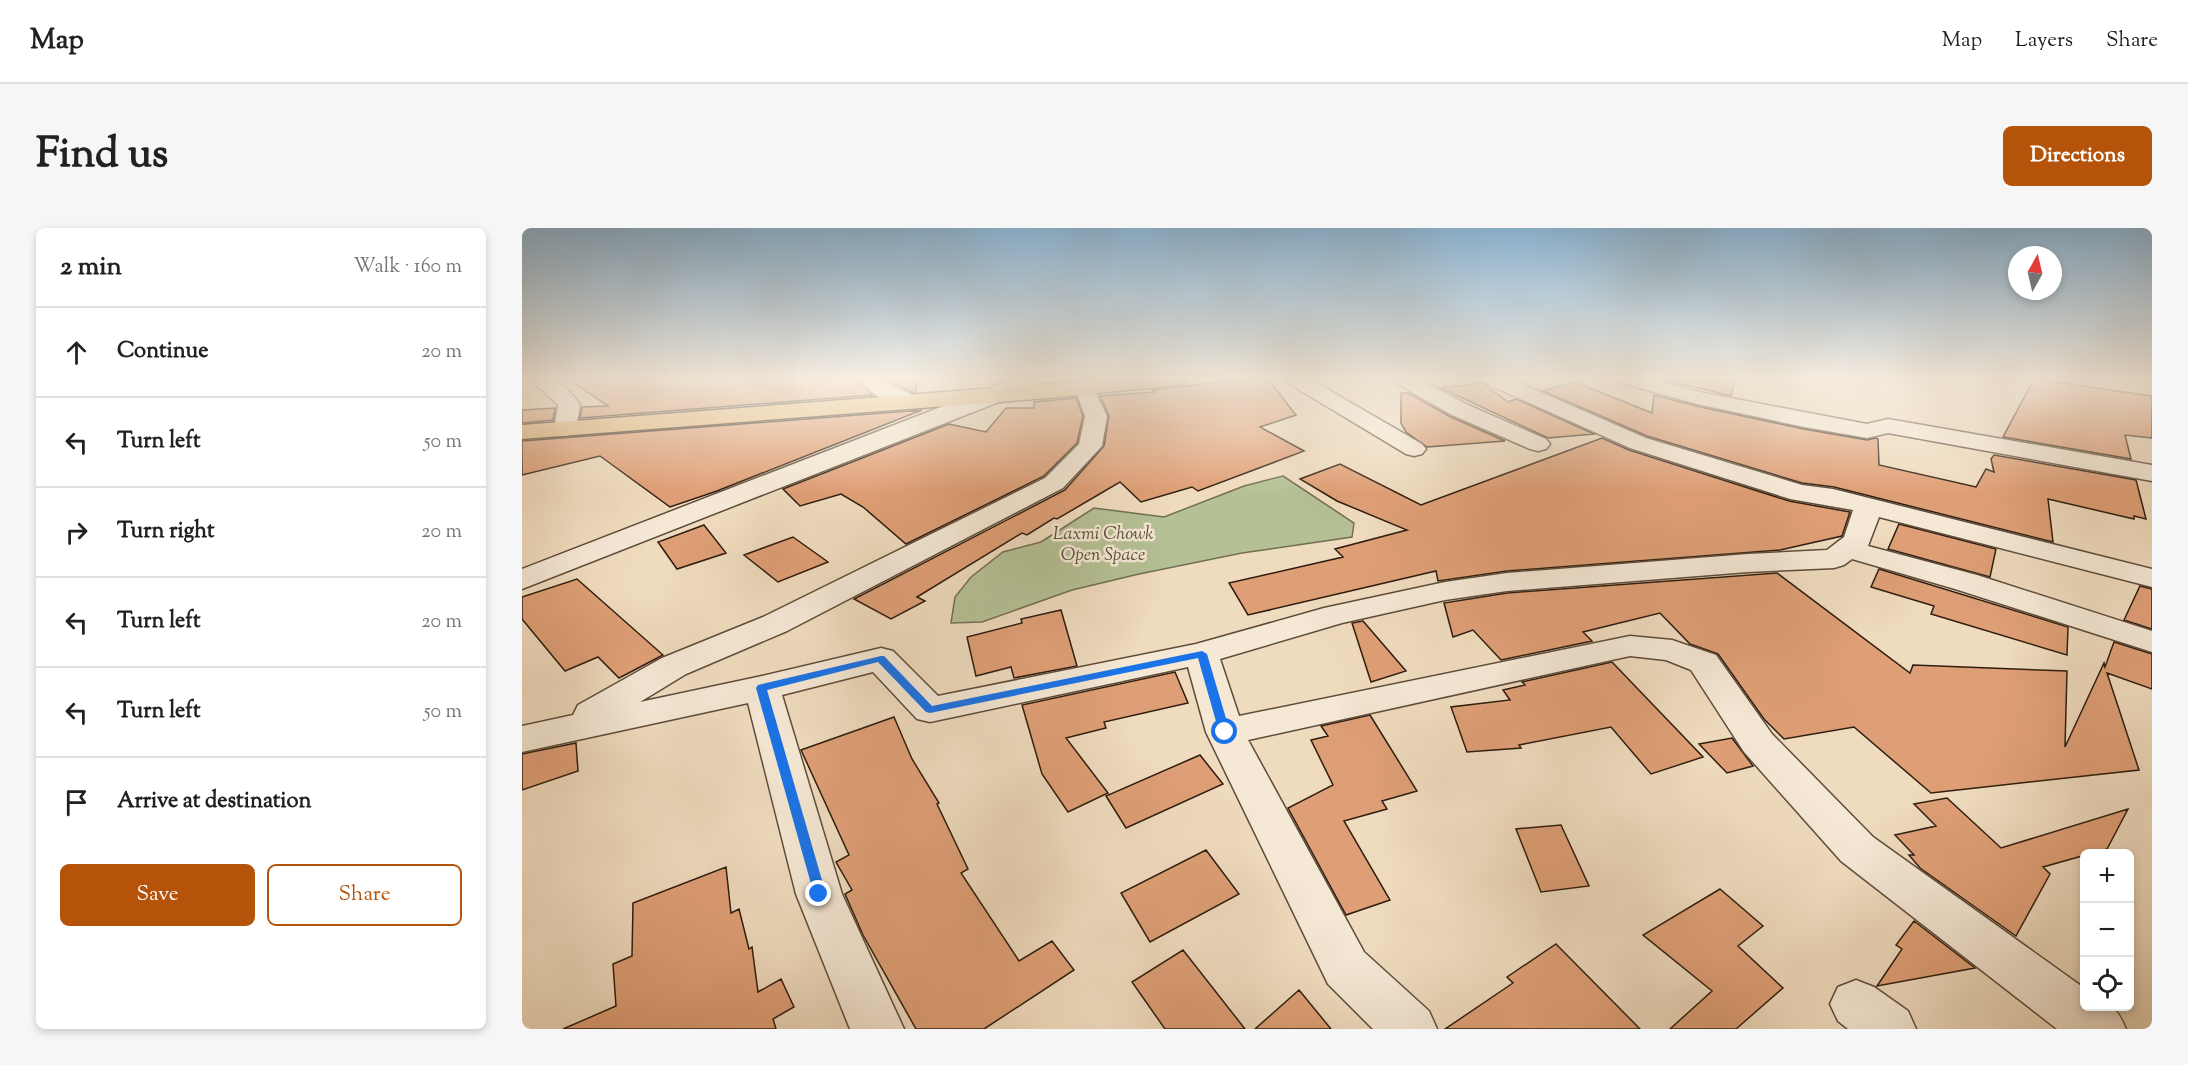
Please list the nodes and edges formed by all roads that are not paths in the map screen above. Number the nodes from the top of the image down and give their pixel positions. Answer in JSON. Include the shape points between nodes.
{"nodes":[{"id":1,"x":567,"y":416,"type":"edge"},
{"id":2,"x":720,"y":416,"type":"edge"},
{"id":3,"x":941,"y":416,"type":"edge"},
{"id":4,"x":1096,"y":416,"type":"edge"},
{"id":5,"x":1359,"y":416,"type":"edge"},
{"id":6,"x":1475,"y":416,"type":"edge"},
{"id":7,"x":1577,"y":416,"type":"edge"},
{"id":8,"x":1786,"y":416,"type":"edge"},
{"id":9,"x":565,"y":429,"type":"junction"},
{"id":10,"x":522,"y":432,"type":"edge"},
{"id":11,"x":1538,"y":444,"type":"dead end"},
{"id":12,"x":1414,"y":449,"type":"dead end"},
{"id":13,"x":2152,"y":473,"type":"edge"},
{"id":14,"x":1869,"y":507,"type":"junction"},
{"id":15,"x":1847,"y":549,"type":"junction"},
{"id":16,"x":2152,"y":578,"type":"edge"},
{"id":17,"x":522,"y":580,"type":"edge"},
{"id":18,"x":2152,"y":642,"type":"edge"},
{"id":19,"x":1202,"y":654,"type":"junction"},
{"id":20,"x":762,"y":688,"type":"junction"},
{"id":21,"x":566,"y":728,"type":"junction"},
{"id":22,"x":1225,"y":732,"type":"junction"},
{"id":23,"x":522,"y":739,"type":"edge"},
{"id":24,"x":877,"y":1029,"type":"edge"},
{"id":25,"x":1410,"y":1029,"type":"edge"},
{"id":26,"x":2099,"y":1029,"type":"edge"}],
"edges":[{"from":1,"to":9,"type":"street"},
{"from":2,"to":9,"type":"main road"},
{"from":3,"to":17,"type":"street"},
{"from":4,"to":21,"type":"street","via":[[1090,446],[1054,483],[775,624],[674,666]]},
{"from":5,"to":12,"type":"street"},
{"from":6,"to":11,"type":"street"},
{"from":7,"to":14,"type":"street","via":[[1638,443],[1798,493]]},
{"from":8,"to":13,"type":"street","via":[[1868,431],[1888,426]]},
{"from":9,"to":10,"type":"main road"},
{"from":14,"to":15,"type":"street","via":[[1857,541]]},
{"from":14,"to":16,"type":"street"},
{"from":15,"to":18,"type":"street","via":[[1966,582]]},
{"from":15,"to":19,"type":"street","via":[[1834,559],[1507,582],[1445,591],[1335,615]]},
{"from":19,"to":20,"type":"street","via":[[930,710],[881,659]]},
{"from":19,"to":22,"type":"street"},
{"from":20,"to":21,"type":"street"},
{"from":20,"to":24,"type":"street","via":[[819,894]]},
{"from":21,"to":23,"type":"street"},
{"from":22,"to":25,"type":"street","via":[[1346,968]]},
{"from":22,"to":26,"type":"street","via":[[1630,646],[1672,650],[1704,663],[1758,743],[1857,849]]}]}
